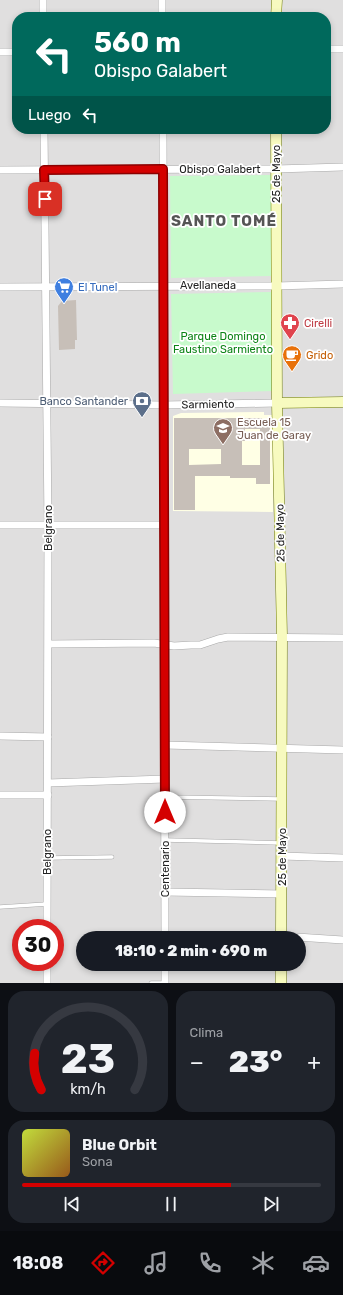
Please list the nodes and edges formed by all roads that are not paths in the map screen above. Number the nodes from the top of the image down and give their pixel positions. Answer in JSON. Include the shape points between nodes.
{"nodes":[{"id":1,"x":43,"y":0,"type":"edge"},
{"id":2,"x":162,"y":0,"type":"edge"},
{"id":3,"x":277,"y":0,"type":"edge"},
{"id":4,"x":43,"y":12,"type":"edge"},
{"id":5,"x":162,"y":12,"type":"edge"},
{"id":6,"x":276,"y":12,"type":"edge"},
{"id":7,"x":331,"y":50,"type":"edge"},
{"id":8,"x":343,"y":50,"type":"edge"},
{"id":9,"x":0,"y":52,"type":"edge"},
{"id":10,"x":12,"y":52,"type":"edge"},
{"id":11,"x":44,"y":134,"type":"edge"},
{"id":12,"x":163,"y":134,"type":"edge"},
{"id":13,"x":276,"y":134,"type":"edge"},
{"id":14,"x":343,"y":167,"type":"edge"},
{"id":15,"x":163,"y":169,"type":"junction"},
{"id":16,"x":276,"y":169,"type":"junction"},
{"id":17,"x":0,"y":170,"type":"edge"},
{"id":18,"x":44,"y":170,"type":"junction"},
{"id":19,"x":343,"y":284,"type":"edge"},
{"id":20,"x":164,"y":285,"type":"junction"},
{"id":21,"x":0,"y":286,"type":"edge"},
{"id":22,"x":46,"y":286,"type":"junction"},
{"id":23,"x":276,"y":286,"type":"junction"},
{"id":24,"x":343,"y":402,"type":"edge"},
{"id":25,"x":0,"y":403,"type":"edge"},
{"id":26,"x":277,"y":403,"type":"junction"},
{"id":27,"x":47,"y":404,"type":"junction"},
{"id":28,"x":164,"y":405,"type":"junction"},
{"id":29,"x":0,"y":525,"type":"edge"},
{"id":30,"x":48,"y":525,"type":"junction"},
{"id":31,"x":165,"y":525,"type":"junction"},
{"id":32,"x":282,"y":636,"type":"junction"},
{"id":33,"x":343,"y":638,"type":"edge"},
{"id":34,"x":48,"y":644,"type":"junction"},
{"id":35,"x":165,"y":644,"type":"junction"},
{"id":36,"x":0,"y":736,"type":"edge"},
{"id":37,"x":48,"y":737,"type":"junction"},
{"id":38,"x":165,"y":745,"type":"junction"},
{"id":39,"x":282,"y":748,"type":"junction"},
{"id":40,"x":343,"y":750,"type":"edge"},
{"id":41,"x":165,"y":779,"type":"junction"},
{"id":42,"x":48,"y":783,"type":"junction"},
{"id":43,"x":48,"y":795,"type":"junction"},
{"id":44,"x":0,"y":796,"type":"edge"},
{"id":45,"x":165,"y":797,"type":"junction"},
{"id":46,"x":282,"y":799,"type":"junction"},
{"id":47,"x":165,"y":840,"type":"junction"},
{"id":48,"x":282,"y":843,"type":"junction"},
{"id":49,"x":282,"y":856,"type":"junction"},
{"id":50,"x":112,"y":857,"type":"dead end"},
{"id":51,"x":47,"y":858,"type":"junction"},
{"id":52,"x":343,"y":858,"type":"edge"},
{"id":53,"x":165,"y":892,"type":"junction"},
{"id":54,"x":282,"y":894,"type":"junction"},
{"id":55,"x":47,"y":904,"type":"junction"},
{"id":56,"x":0,"y":907,"type":"edge"},
{"id":57,"x":47,"y":919,"type":"edge"},
{"id":58,"x":165,"y":931,"type":"edge"},
{"id":59,"x":281,"y":931,"type":"edge"},
{"id":60,"x":306,"y":938,"type":"edge"},
{"id":61,"x":343,"y":940,"type":"edge"},
{"id":62,"x":47,"y":971,"type":"edge"},
{"id":63,"x":165,"y":971,"type":"edge"},
{"id":64,"x":281,"y":971,"type":"edge"},
{"id":65,"x":47,"y":983,"type":"edge"},
{"id":66,"x":151,"y":983,"type":"edge"},
{"id":67,"x":165,"y":983,"type":"edge"},
{"id":68,"x":281,"y":983,"type":"edge"}],
"edges":[{"from":1,"to":4,"type":"street"},
{"from":2,"to":5,"type":"street"},
{"from":3,"to":6,"type":"main road"},
{"from":7,"to":8,"type":"street"},
{"from":9,"to":10,"type":"street"},
{"from":11,"to":18,"type":"street","name":"Belgrano"},
{"from":12,"to":15,"type":"street","name":"Centenario"},
{"from":13,"to":16,"type":"main road","name":"25 de Mayo"},
{"from":14,"to":16,"type":"street","name":"Obispo Galabert"},
{"from":15,"to":16,"type":"street","name":"Obispo Galabert"},
{"from":15,"to":18,"type":"street","name":"Obispo Galabert"},
{"from":15,"to":20,"type":"street","name":"Centenario"},
{"from":16,"to":23,"type":"main road","name":"25 de Mayo"},
{"from":17,"to":18,"type":"street","name":"Obispo Galabert"},
{"from":18,"to":22,"type":"street","name":"Belgrano"},
{"from":19,"to":23,"type":"street","name":"Avellaneda"},
{"from":20,"to":22,"type":"street","name":"Avellaneda"},
{"from":20,"to":23,"type":"street","name":"Avellaneda"},
{"from":20,"to":28,"type":"street","name":"Centenario"},
{"from":21,"to":22,"type":"street","name":"Avellaneda"},
{"from":22,"to":27,"type":"street","name":"Belgrano"},
{"from":23,"to":26,"type":"main road","name":"25 de Mayo"},
{"from":24,"to":26,"type":"main road","name":"Sarmiento"},
{"from":25,"to":27,"type":"street","name":"Sarmiento"},
{"from":26,"to":28,"type":"street","name":"Sarmiento"},
{"from":26,"to":32,"type":"main road","name":"25 de Mayo"},
{"from":27,"to":28,"type":"street","name":"Sarmiento"},
{"from":27,"to":30,"type":"street","name":"Belgrano"},
{"from":28,"to":31,"type":"street","name":"Centenario"},
{"from":29,"to":30,"type":"street"},
{"from":30,"to":31,"type":"street"},
{"from":30,"to":34,"type":"street","name":"Belgrano"},
{"from":31,"to":35,"type":"street","name":"Centenario"},
{"from":32,"to":33,"type":"street"},
{"from":32,"to":35,"type":"street","via":[[228,637],[200,645]]},
{"from":32,"to":39,"type":"main road","name":"25 de Mayo"},
{"from":34,"to":35,"type":"street"},
{"from":34,"to":37,"type":"street","name":"Belgrano"},
{"from":35,"to":38,"type":"street","name":"Centenario"},
{"from":36,"to":37,"type":"street"},
{"from":37,"to":42,"type":"street","name":"Belgrano"},
{"from":38,"to":39,"type":"street"},
{"from":38,"to":41,"type":"street","name":"Centenario"},
{"from":39,"to":40,"type":"street"},
{"from":39,"to":46,"type":"main road","name":"25 de Mayo"},
{"from":41,"to":42,"type":"street"},
{"from":41,"to":45,"type":"street","name":"Centenario"},
{"from":42,"to":43,"type":"street","name":"Belgrano"},
{"from":43,"to":44,"type":"street"},
{"from":43,"to":51,"type":"street","name":"Belgrano"},
{"from":45,"to":46,"type":"lane"},
{"from":45,"to":47,"type":"street","name":"Centenario"},
{"from":46,"to":48,"type":"main road","name":"25 de Mayo"},
{"from":47,"to":48,"type":"lane"},
{"from":47,"to":53,"type":"street","name":"Centenario"},
{"from":48,"to":49,"type":"main road","name":"25 de Mayo"},
{"from":49,"to":52,"type":"street"},
{"from":49,"to":54,"type":"main road","name":"25 de Mayo"},
{"from":50,"to":51,"type":"lane"},
{"from":51,"to":55,"type":"street","name":"Belgrano"},
{"from":53,"to":54,"type":"street"},
{"from":53,"to":58,"type":"street","name":"Centenario"},
{"from":54,"to":59,"type":"main road","name":"25 de Mayo"},
{"from":55,"to":56,"type":"lane"},
{"from":55,"to":57,"type":"street","name":"Belgrano"},
{"from":60,"to":61,"type":"street"},
{"from":62,"to":65,"type":"street"},
{"from":63,"to":67,"type":"street"},
{"from":64,"to":68,"type":"main road"},
{"from":66,"to":67,"type":"lane"}]}
